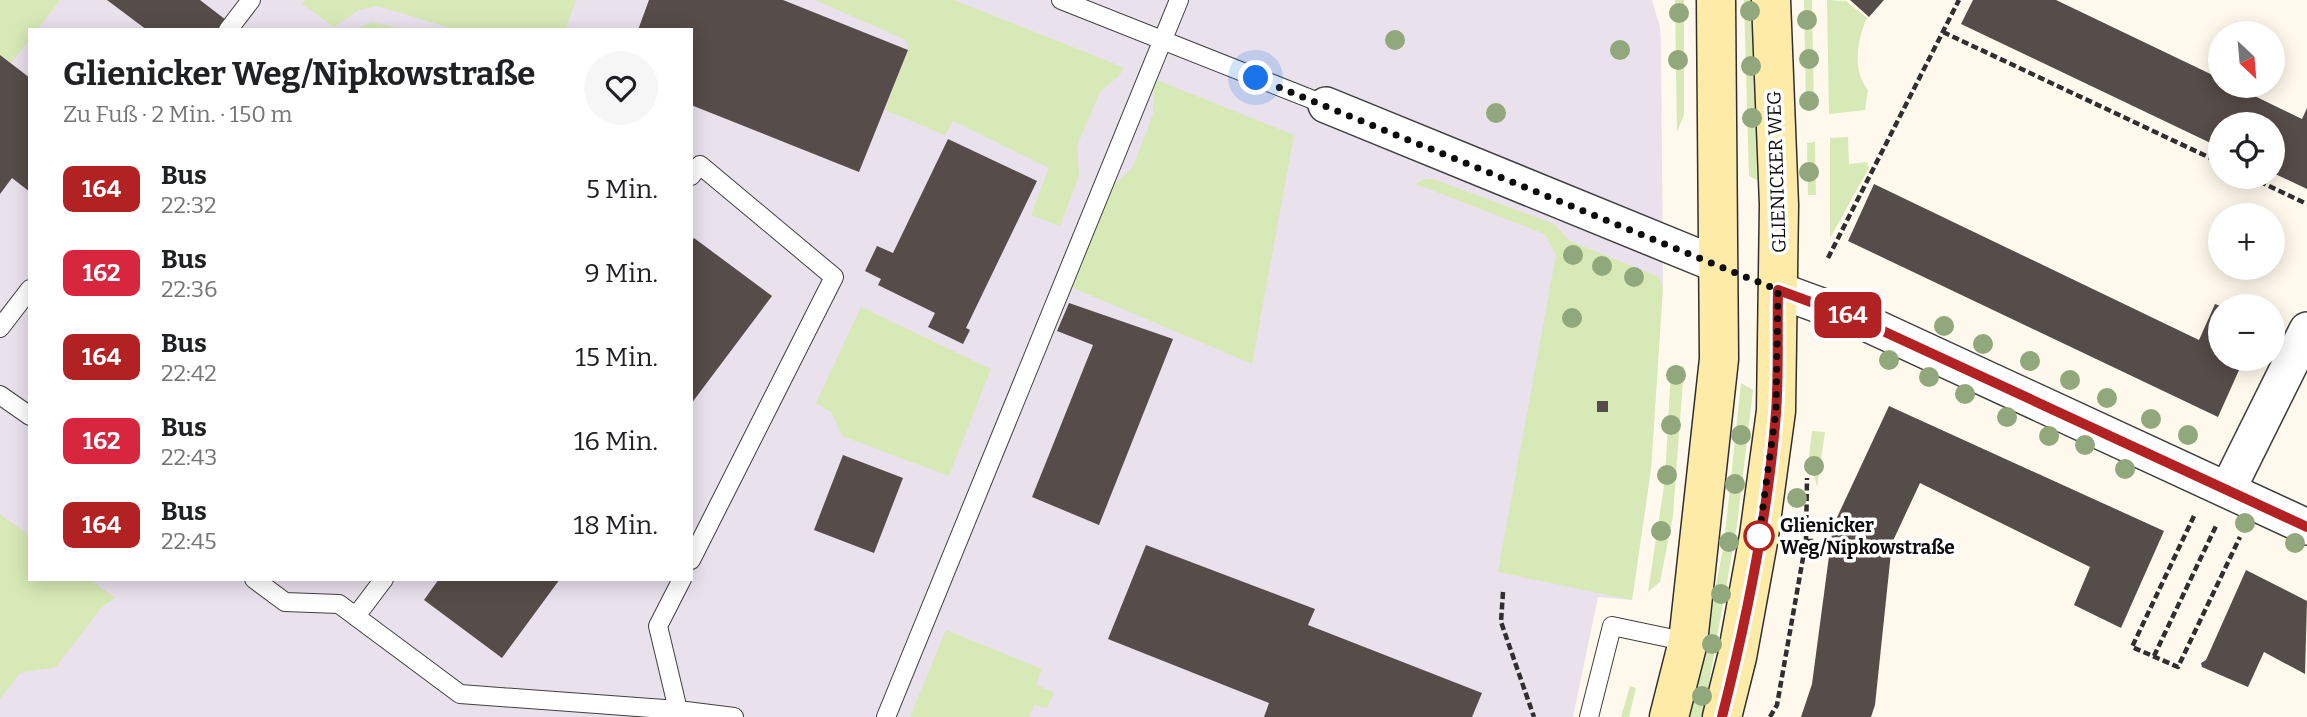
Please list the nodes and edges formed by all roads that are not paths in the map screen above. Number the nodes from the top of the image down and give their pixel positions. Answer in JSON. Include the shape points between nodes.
{"nodes":[{"id":1,"x":250,"y":0,"type":"edge"},
{"id":2,"x":1061,"y":0,"type":"edge"},
{"id":3,"x":1179,"y":0,"type":"edge"},
{"id":4,"x":1716,"y":0,"type":"edge"},
{"id":5,"x":1771,"y":0,"type":"edge"},
{"id":6,"x":229,"y":28,"type":"edge"},
{"id":7,"x":1163,"y":41,"type":"junction"},
{"id":8,"x":1326,"y":105,"type":"joint"},
{"id":9,"x":693,"y":174,"type":"edge"},
{"id":10,"x":1718,"y":265,"type":"junction"},
{"id":11,"x":1778,"y":290,"type":"junction"},
{"id":12,"x":28,"y":292,"type":"edge"},
{"id":13,"x":0,"y":328,"type":"edge"},
{"id":14,"x":2307,"y":330,"type":"edge"},
{"id":15,"x":0,"y":395,"type":"edge"},
{"id":16,"x":28,"y":415,"type":"edge"},
{"id":17,"x":2228,"y":489,"type":"junction"},
{"id":18,"x":2307,"y":527,"type":"edge"},
{"id":19,"x":693,"y":556,"type":"edge"},
{"id":20,"x":257,"y":581,"type":"edge"},
{"id":21,"x":382,"y":581,"type":"edge"},
{"id":22,"x":681,"y":581,"type":"edge"},
{"id":23,"x":356,"y":616,"type":"junction"},
{"id":24,"x":1688,"y":642,"type":"junction"},
{"id":25,"x":678,"y":710,"type":"junction"},
{"id":26,"x":734,"y":717,"type":"edge"},
{"id":27,"x":886,"y":717,"type":"edge"},
{"id":28,"x":1589,"y":717,"type":"edge"},
{"id":29,"x":1669,"y":717,"type":"edge"},
{"id":30,"x":1722,"y":717,"type":"edge"}],
"edges":[{"from":1,"to":6,"type":"lane"},
{"from":2,"to":7,"type":"lane"},
{"from":3,"to":7,"type":"lane"},
{"from":4,"to":10,"type":"main road"},
{"from":5,"to":11,"type":"main road","name":"GLIENICKER WEG"},
{"from":7,"to":8,"type":"lane"},
{"from":7,"to":27,"type":"lane"},
{"from":8,"to":10,"type":"street"},
{"from":9,"to":19,"type":"lane","via":[[700,165],[834,277]]},
{"from":10,"to":11,"type":"main road"},
{"from":10,"to":24,"type":"main road","via":[[1720,359]]},
{"from":11,"to":17,"type":"street","via":[[1857,319]]},
{"from":11,"to":30,"type":"main road","name":"GLIENICKER WEG","via":[[1774,424],[1759,536]]},
{"from":12,"to":13,"type":"lane"},
{"from":14,"to":17,"type":"street"},
{"from":15,"to":16,"type":"lane"},
{"from":17,"to":18,"type":"street"},
{"from":20,"to":23,"type":"lane","via":[[285,602],[339,604]]},
{"from":21,"to":23,"type":"lane"},
{"from":22,"to":25,"type":"lane","via":[[658,626]]},
{"from":23,"to":25,"type":"lane","via":[[460,694]]},
{"from":24,"to":28,"type":"lane","via":[[1612,625]]},
{"from":24,"to":29,"type":"main road"},
{"from":25,"to":26,"type":"lane"}]}
